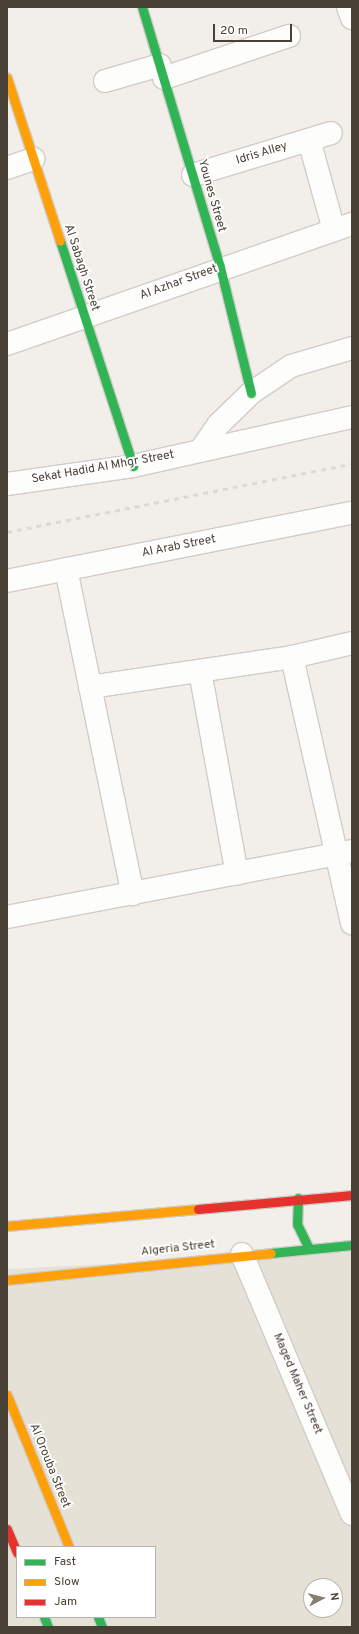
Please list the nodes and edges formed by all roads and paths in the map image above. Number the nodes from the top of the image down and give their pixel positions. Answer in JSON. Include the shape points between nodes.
{"nodes":[{"id":1,"x":142,"y":7,"type":"edge"},
{"id":2,"x":348,"y":7,"type":"edge"},
{"id":3,"x":352,"y":18,"type":"edge"},
{"id":4,"x":289,"y":36,"type":"dead end"},
{"id":5,"x":162,"y":71,"type":"junction"},
{"id":6,"x":7,"y":78,"type":"edge"},
{"id":7,"x":105,"y":81,"type":"dead end"},
{"id":8,"x":331,"y":133,"type":"dead end"},
{"id":9,"x":309,"y":140,"type":"junction"},
{"id":10,"x":33,"y":159,"type":"junction"},
{"id":11,"x":7,"y":168,"type":"edge"},
{"id":12,"x":193,"y":176,"type":"junction"},
{"id":13,"x":343,"y":227,"type":"edge"},
{"id":14,"x":220,"y":267,"type":"junction"},
{"id":15,"x":84,"y":318,"type":"junction"},
{"id":16,"x":7,"y":344,"type":"edge"},
{"id":17,"x":352,"y":348,"type":"edge"},
{"id":18,"x":251,"y":393,"type":"junction"},
{"id":19,"x":352,"y":417,"type":"edge"},
{"id":20,"x":200,"y":451,"type":"junction"},
{"id":21,"x":132,"y":466,"type":"junction"},
{"id":22,"x":7,"y":484,"type":"edge"},
{"id":23,"x":352,"y":513,"type":"edge"},
{"id":24,"x":66,"y":569,"type":"junction"},
{"id":25,"x":7,"y":581,"type":"edge"},
{"id":26,"x":352,"y":643,"type":"edge"},
{"id":27,"x":292,"y":657,"type":"junction"},
{"id":28,"x":200,"y":671,"type":"junction"},
{"id":29,"x":90,"y":687,"type":"junction"},
{"id":30,"x":345,"y":853,"type":"edge"},
{"id":31,"x":237,"y":874,"type":"junction"},
{"id":32,"x":133,"y":894,"type":"junction"},
{"id":33,"x":7,"y":917,"type":"edge"},
{"id":34,"x":352,"y":923,"type":"edge"},
{"id":35,"x":351,"y":1196,"type":"edge"},
{"id":36,"x":298,"y":1198,"type":"junction"},
{"id":37,"x":7,"y":1226,"type":"edge"},
{"id":38,"x":352,"y":1245,"type":"edge"},
{"id":39,"x":308,"y":1247,"type":"junction"},
{"id":40,"x":242,"y":1254,"type":"junction"},
{"id":41,"x":7,"y":1280,"type":"edge"},
{"id":42,"x":7,"y":1395,"type":"edge"},
{"id":43,"x":352,"y":1514,"type":"edge"},
{"id":44,"x":7,"y":1529,"type":"edge"},
{"id":45,"x":69,"y":1546,"type":"edge"},
{"id":46,"x":16,"y":1551,"type":"edge"}],
"edges":[{"from":1,"to":5,"type":"street","name":"Younes Street"},
{"from":2,"to":3,"type":"street"},
{"from":4,"to":5,"type":"street"},
{"from":5,"to":7,"type":"street"},
{"from":5,"to":12,"type":"street","name":"Younes Street"},
{"from":6,"to":10,"type":"street","name":"Al Sabagh Street"},
{"from":8,"to":9,"type":"street","name":"Idris Alley"},
{"from":9,"to":12,"type":"street","name":"Idris Alley"},
{"from":9,"to":13,"type":"street"},
{"from":10,"to":11,"type":"street"},
{"from":10,"to":15,"type":"street","name":"Al Sabagh Street"},
{"from":12,"to":14,"type":"street","name":"Younes Street"},
{"from":13,"to":14,"type":"street","name":"Al Azhar Street"},
{"from":14,"to":15,"type":"street","name":"Al Azhar Street"},
{"from":14,"to":18,"type":"street","name":"Younes Street"},
{"from":15,"to":16,"type":"street","name":"Al Azhar Street"},
{"from":15,"to":21,"type":"street","name":"Al Sabagh Street"},
{"from":17,"to":18,"type":"street","via":[[291,366]]},
{"from":18,"to":20,"type":"street","via":[[218,425]]},
{"from":19,"to":20,"type":"street","name":"Sekat Hadid Al Mhgr Street"},
{"from":20,"to":21,"type":"street","name":"Sekat Hadid Al Mhgr Street"},
{"from":21,"to":22,"type":"street","name":"Sekat Hadid Al Mhgr Street"},
{"from":23,"to":24,"type":"street","name":"Al Arab Street"},
{"from":24,"to":25,"type":"street","name":"Al Arab Street"},
{"from":24,"to":29,"type":"street"},
{"from":26,"to":27,"type":"street"},
{"from":27,"to":28,"type":"street"},
{"from":27,"to":30,"type":"street"},
{"from":28,"to":29,"type":"street"},
{"from":28,"to":31,"type":"street"},
{"from":29,"to":32,"type":"street"},
{"from":30,"to":31,"type":"street"},
{"from":30,"to":34,"type":"street"},
{"from":31,"to":32,"type":"street"},
{"from":32,"to":33,"type":"street"},
{"from":35,"to":36,"type":"street"},
{"from":36,"to":37,"type":"street"},
{"from":36,"to":39,"type":"street","via":[[297,1224]]},
{"from":38,"to":39,"type":"street","name":"Algeria Street"},
{"from":39,"to":40,"type":"street","name":"Algeria Street"},
{"from":40,"to":41,"type":"street","name":"Algeria Street"},
{"from":40,"to":43,"type":"street","name":"Maged Maher Street"},
{"from":42,"to":45,"type":"street","name":"Al Orouba Street"},
{"from":44,"to":46,"type":"street"}]}
